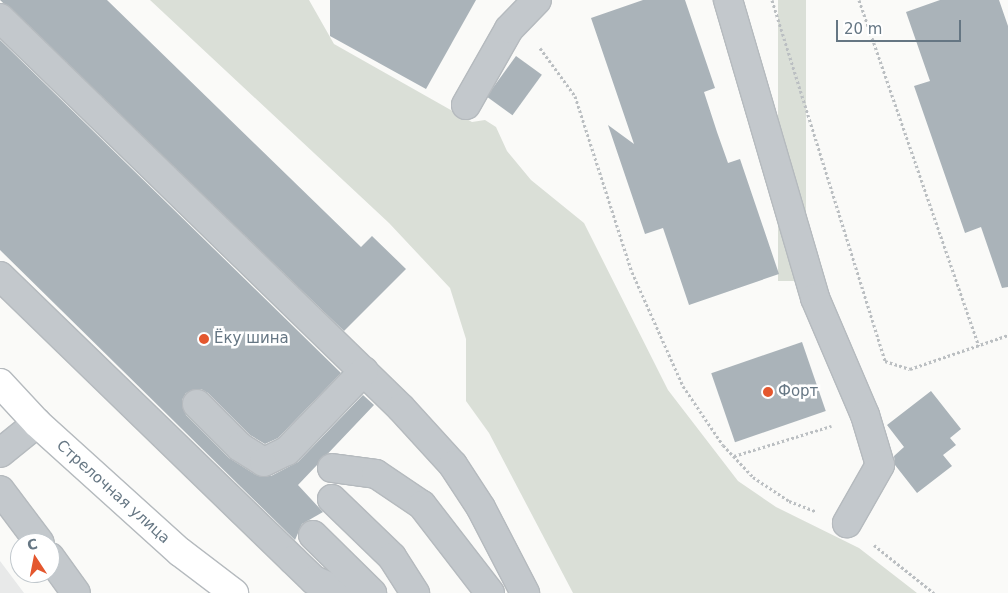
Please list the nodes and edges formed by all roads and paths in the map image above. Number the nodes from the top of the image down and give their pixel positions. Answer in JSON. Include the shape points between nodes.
{"nodes":[{"id":1,"x":538,"y":0,"type":"edge"},
{"id":2,"x":728,"y":0,"type":"edge"},
{"id":3,"x":772,"y":0,"type":"edge"},
{"id":4,"x":859,"y":0,"type":"edge"},
{"id":5,"x":0,"y":18,"type":"edge"},
{"id":6,"x":514,"y":23,"type":"junction"},
{"id":7,"x":466,"y":105,"type":"dead end"},
{"id":8,"x":0,"y":276,"type":"edge"},
{"id":9,"x":1008,"y":336,"type":"edge"},
{"id":10,"x":979,"y":346,"type":"junction"},
{"id":11,"x":364,"y":371,"type":"junction"},
{"id":12,"x":0,"y":383,"type":"edge"},
{"id":13,"x":197,"y":404,"type":"dead end"},
{"id":14,"x":866,"y":415,"type":"junction"},
{"id":15,"x":37,"y":423,"type":"junction"},
{"id":16,"x":0,"y":453,"type":"edge"},
{"id":17,"x":734,"y":456,"type":"junction"},
{"id":18,"x":332,"y":468,"type":"dead end"},
{"id":19,"x":0,"y":490,"type":"edge"},
{"id":20,"x":332,"y":498,"type":"dead end"},
{"id":21,"x":847,"y":523,"type":"junction"},
{"id":22,"x":32,"y":533,"type":"edge"},
{"id":23,"x":313,"y":536,"type":"dead end"},
{"id":24,"x":60,"y":571,"type":"edge"},
{"id":25,"x":76,"y":593,"type":"edge"},
{"id":26,"x":234,"y":593,"type":"edge"},
{"id":27,"x":343,"y":593,"type":"edge"},
{"id":28,"x":372,"y":593,"type":"edge"},
{"id":29,"x":415,"y":593,"type":"edge"},
{"id":30,"x":490,"y":593,"type":"edge"},
{"id":31,"x":525,"y":593,"type":"edge"},
{"id":32,"x":934,"y":593,"type":"edge"}],
"edges":[{"from":1,"to":6,"type":"lane"},
{"from":2,"to":14,"type":"lane","via":[[815,298]]},
{"from":3,"to":10,"type":"path","via":[[885,361],[910,369]]},
{"from":4,"to":10,"type":"path"},
{"from":5,"to":11,"type":"lane"},
{"from":6,"to":7,"type":"lane"},
{"from":6,"to":17,"type":"path","via":[[550,58],[575,96],[654,329],[683,386]]},
{"from":8,"to":27,"type":"lane","via":[[314,580]]},
{"from":9,"to":10,"type":"path"},
{"from":11,"to":13,"type":"lane","via":[[288,451],[264,462],[240,446]]},
{"from":11,"to":31,"type":"lane","via":[[453,465],[481,508]]},
{"from":12,"to":15,"type":"main road","name":"Стрелочная улица"},
{"from":14,"to":17,"type":"path"},
{"from":14,"to":21,"type":"lane","via":[[880,465]]},
{"from":15,"to":16,"type":"lane"},
{"from":15,"to":26,"type":"main road","name":"Стрелочная улица","via":[[180,552]]},
{"from":17,"to":21,"type":"path","via":[[753,478],[789,501]]},
{"from":18,"to":30,"type":"lane","via":[[376,474],[422,505]]},
{"from":19,"to":22,"type":"lane"},
{"from":20,"to":29,"type":"lane","via":[[392,557]]},
{"from":21,"to":32,"type":"path"},
{"from":23,"to":28,"type":"lane"},
{"from":24,"to":25,"type":"lane"}]}
